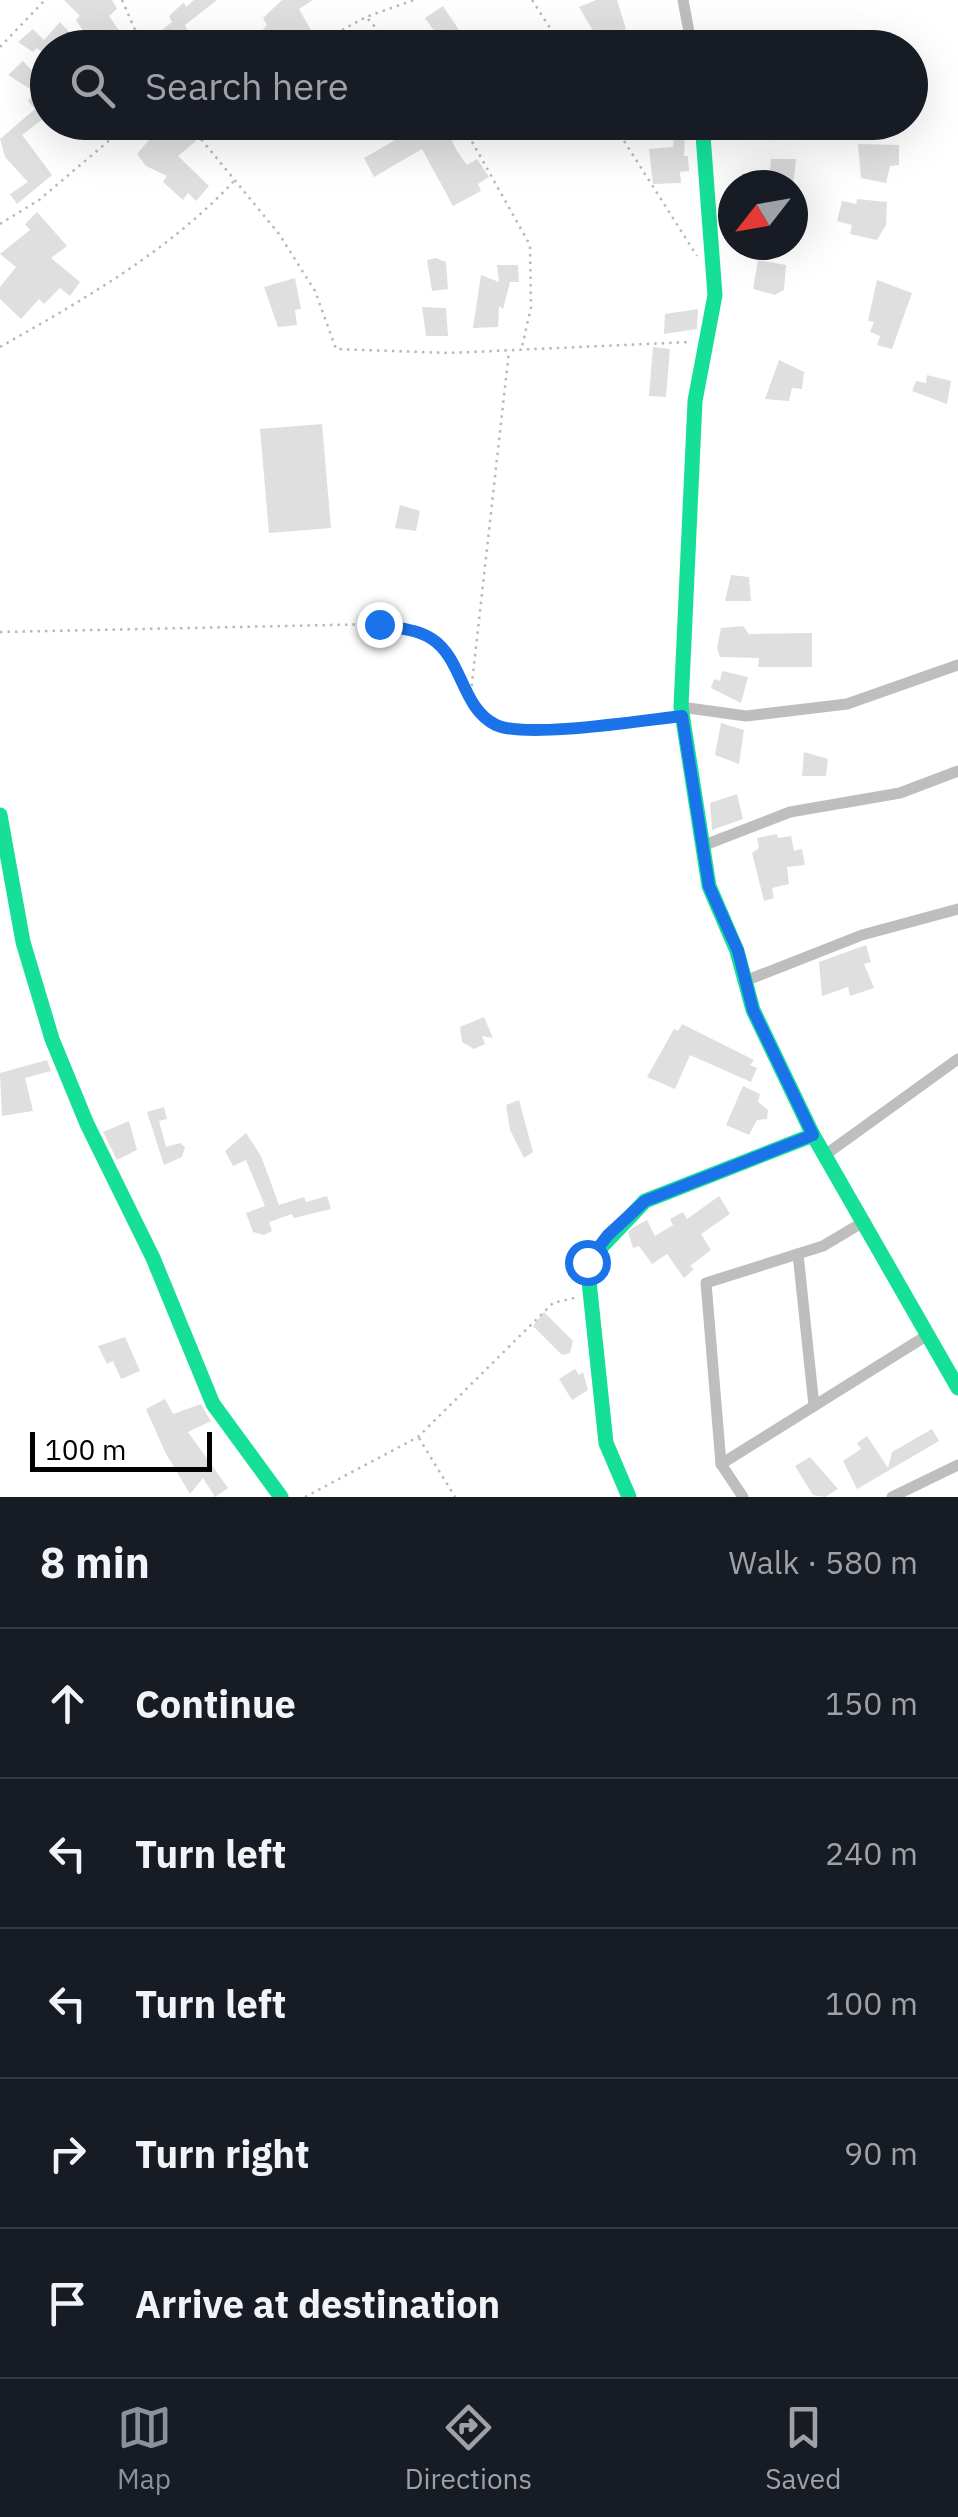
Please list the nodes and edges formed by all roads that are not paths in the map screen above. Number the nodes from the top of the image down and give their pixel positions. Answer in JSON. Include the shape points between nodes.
{"nodes":[{"id":1,"x":683,"y":0,"type":"edge"},
{"id":2,"x":689,"y":30,"type":"edge"},
{"id":3,"x":703,"y":140,"type":"edge"},
{"id":4,"x":958,"y":665,"type":"edge"},
{"id":5,"x":681,"y":711,"type":"junction"},
{"id":6,"x":958,"y":771,"type":"edge"},
{"id":7,"x":0,"y":816,"type":"edge"},
{"id":8,"x":702,"y":846,"type":"junction"},
{"id":9,"x":958,"y":909,"type":"edge"},
{"id":10,"x":745,"y":981,"type":"junction"},
{"id":11,"x":958,"y":1060,"type":"edge"},
{"id":12,"x":813,"y":1135,"type":"junction"},
{"id":13,"x":825,"y":1155,"type":"junction"},
{"id":14,"x":864,"y":1221,"type":"junction"},
{"id":15,"x":798,"y":1254,"type":"junction"},
{"id":16,"x":926,"y":1336,"type":"junction"},
{"id":17,"x":958,"y":1388,"type":"edge"},
{"id":18,"x":814,"y":1406,"type":"junction"},
{"id":19,"x":721,"y":1464,"type":"junction"},
{"id":20,"x":958,"y":1465,"type":"edge"},
{"id":21,"x":281,"y":1497,"type":"edge"},
{"id":22,"x":629,"y":1497,"type":"edge"},
{"id":23,"x":743,"y":1497,"type":"edge"},
{"id":24,"x":892,"y":1497,"type":"edge"}],
"edges":[{"from":1,"to":2,"type":"street"},
{"from":3,"to":5,"type":"street","via":[[713,277],[688,492]]},
{"from":4,"to":5,"type":"street","via":[[848,704],[746,716]]},
{"from":5,"to":8,"type":"street"},
{"from":6,"to":8,"type":"street","via":[[900,793],[790,812]]},
{"from":7,"to":21,"type":"street","via":[[23,942],[87,1124],[153,1258],[212,1404]]},
{"from":8,"to":10,"type":"street","via":[[709,886]]},
{"from":9,"to":10,"type":"street","via":[[862,936]]},
{"from":10,"to":12,"type":"street"},
{"from":11,"to":13,"type":"street"},
{"from":12,"to":13,"type":"street"},
{"from":12,"to":22,"type":"street","via":[[640,1204],[587,1262],[608,1451]]},
{"from":13,"to":14,"type":"street"},
{"from":14,"to":15,"type":"street"},
{"from":14,"to":16,"type":"street"},
{"from":15,"to":18,"type":"street"},
{"from":15,"to":19,"type":"street","via":[[706,1283]]},
{"from":16,"to":17,"type":"street"},
{"from":16,"to":18,"type":"street"},
{"from":18,"to":19,"type":"street"},
{"from":19,"to":23,"type":"street"},
{"from":20,"to":24,"type":"street"}]}
